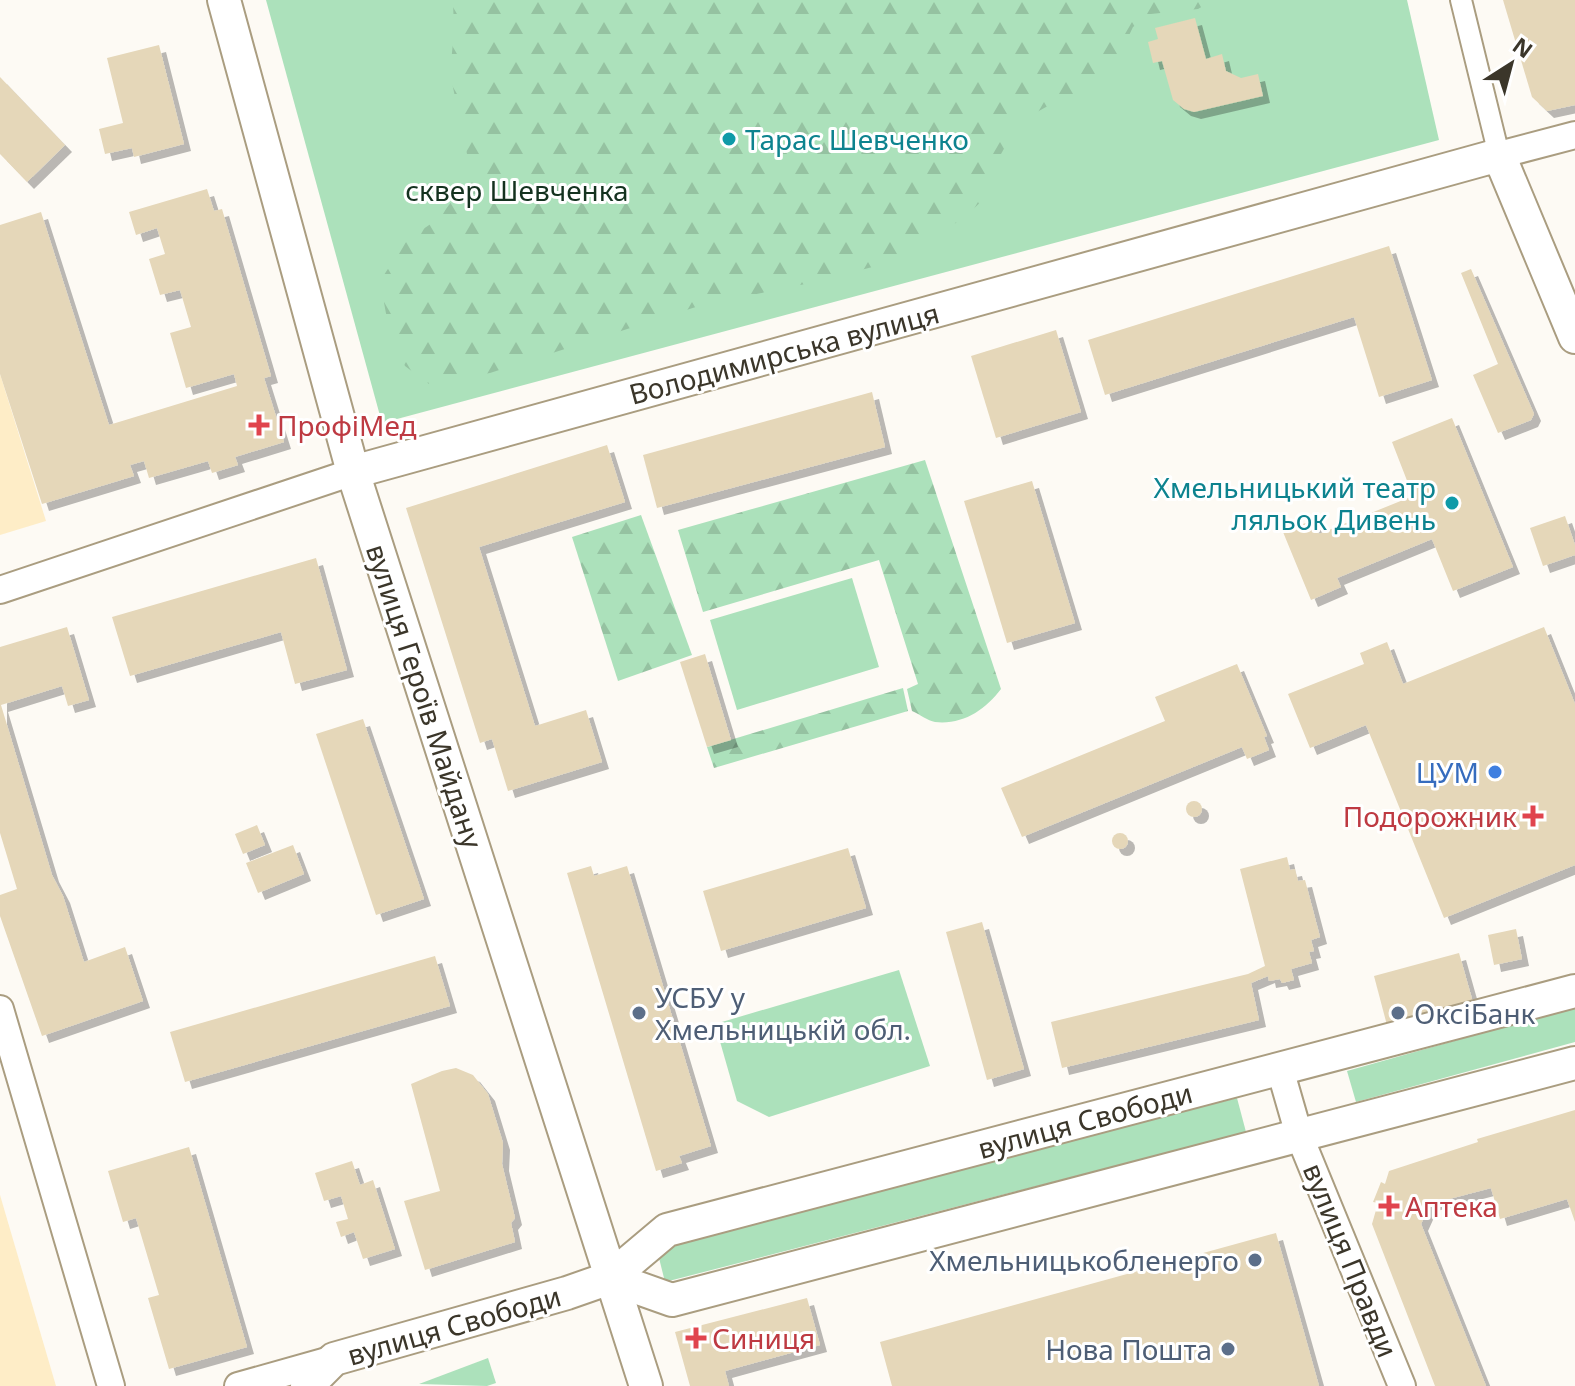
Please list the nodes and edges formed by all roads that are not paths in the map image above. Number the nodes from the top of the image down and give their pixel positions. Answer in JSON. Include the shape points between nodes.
{"nodes":[{"id":1,"x":224,"y":0,"type":"edge"},
{"id":2,"x":1461,"y":0,"type":"edge"},
{"id":3,"x":1575,"y":135,"type":"edge"},
{"id":4,"x":1499,"y":155,"type":"junction"},
{"id":5,"x":1575,"y":337,"type":"edge"},
{"id":6,"x":353,"y":472,"type":"junction"},
{"id":7,"x":0,"y":590,"type":"edge"},
{"id":8,"x":1575,"y":991,"type":"edge"},
{"id":9,"x":0,"y":1009,"type":"edge"},
{"id":10,"x":1575,"y":1063,"type":"edge"},
{"id":11,"x":1280,"y":1069,"type":"junction"},
{"id":12,"x":1299,"y":1135,"type":"junction"},
{"id":13,"x":610,"y":1278,"type":"junction"},
{"id":14,"x":334,"y":1359,"type":"junction"},
{"id":15,"x":111,"y":1386,"type":"edge"},
{"id":16,"x":238,"y":1386,"type":"edge"},
{"id":17,"x":307,"y":1386,"type":"edge"},
{"id":18,"x":646,"y":1386,"type":"edge"},
{"id":19,"x":1402,"y":1386,"type":"edge"}],
"edges":[{"from":1,"to":6,"type":"street","name":"вулиця Героїв Майдану"},
{"from":2,"to":4,"type":"street"},
{"from":3,"to":4,"type":"street","name":"Володимирська вулиця"},
{"from":4,"to":5,"type":"street"},
{"from":4,"to":6,"type":"street","name":"Володимирська вулиця"},
{"from":6,"to":7,"type":"street","name":"Володимирська вулиця"},
{"from":6,"to":13,"type":"street","name":"вулиця Героїв Майдану"},
{"from":8,"to":11,"type":"street","name":"вулиця Свободи"},
{"from":9,"to":15,"type":"street"},
{"from":10,"to":12,"type":"street"},
{"from":11,"to":12,"type":"street","name":"вулиця Правди"},
{"from":11,"to":13,"type":"street","name":"вулиця Свободи","via":[[667,1230]]},
{"from":12,"to":13,"type":"street","via":[[672,1300]]},
{"from":12,"to":19,"type":"street","name":"вулиця Правди"},
{"from":13,"to":14,"type":"street","name":"вулиця Свободи"},
{"from":13,"to":18,"type":"street","name":"вулиця Героїв Майдану"},
{"from":14,"to":16,"type":"street"},
{"from":14,"to":17,"type":"street","name":"вулиця Свободи"}]}
